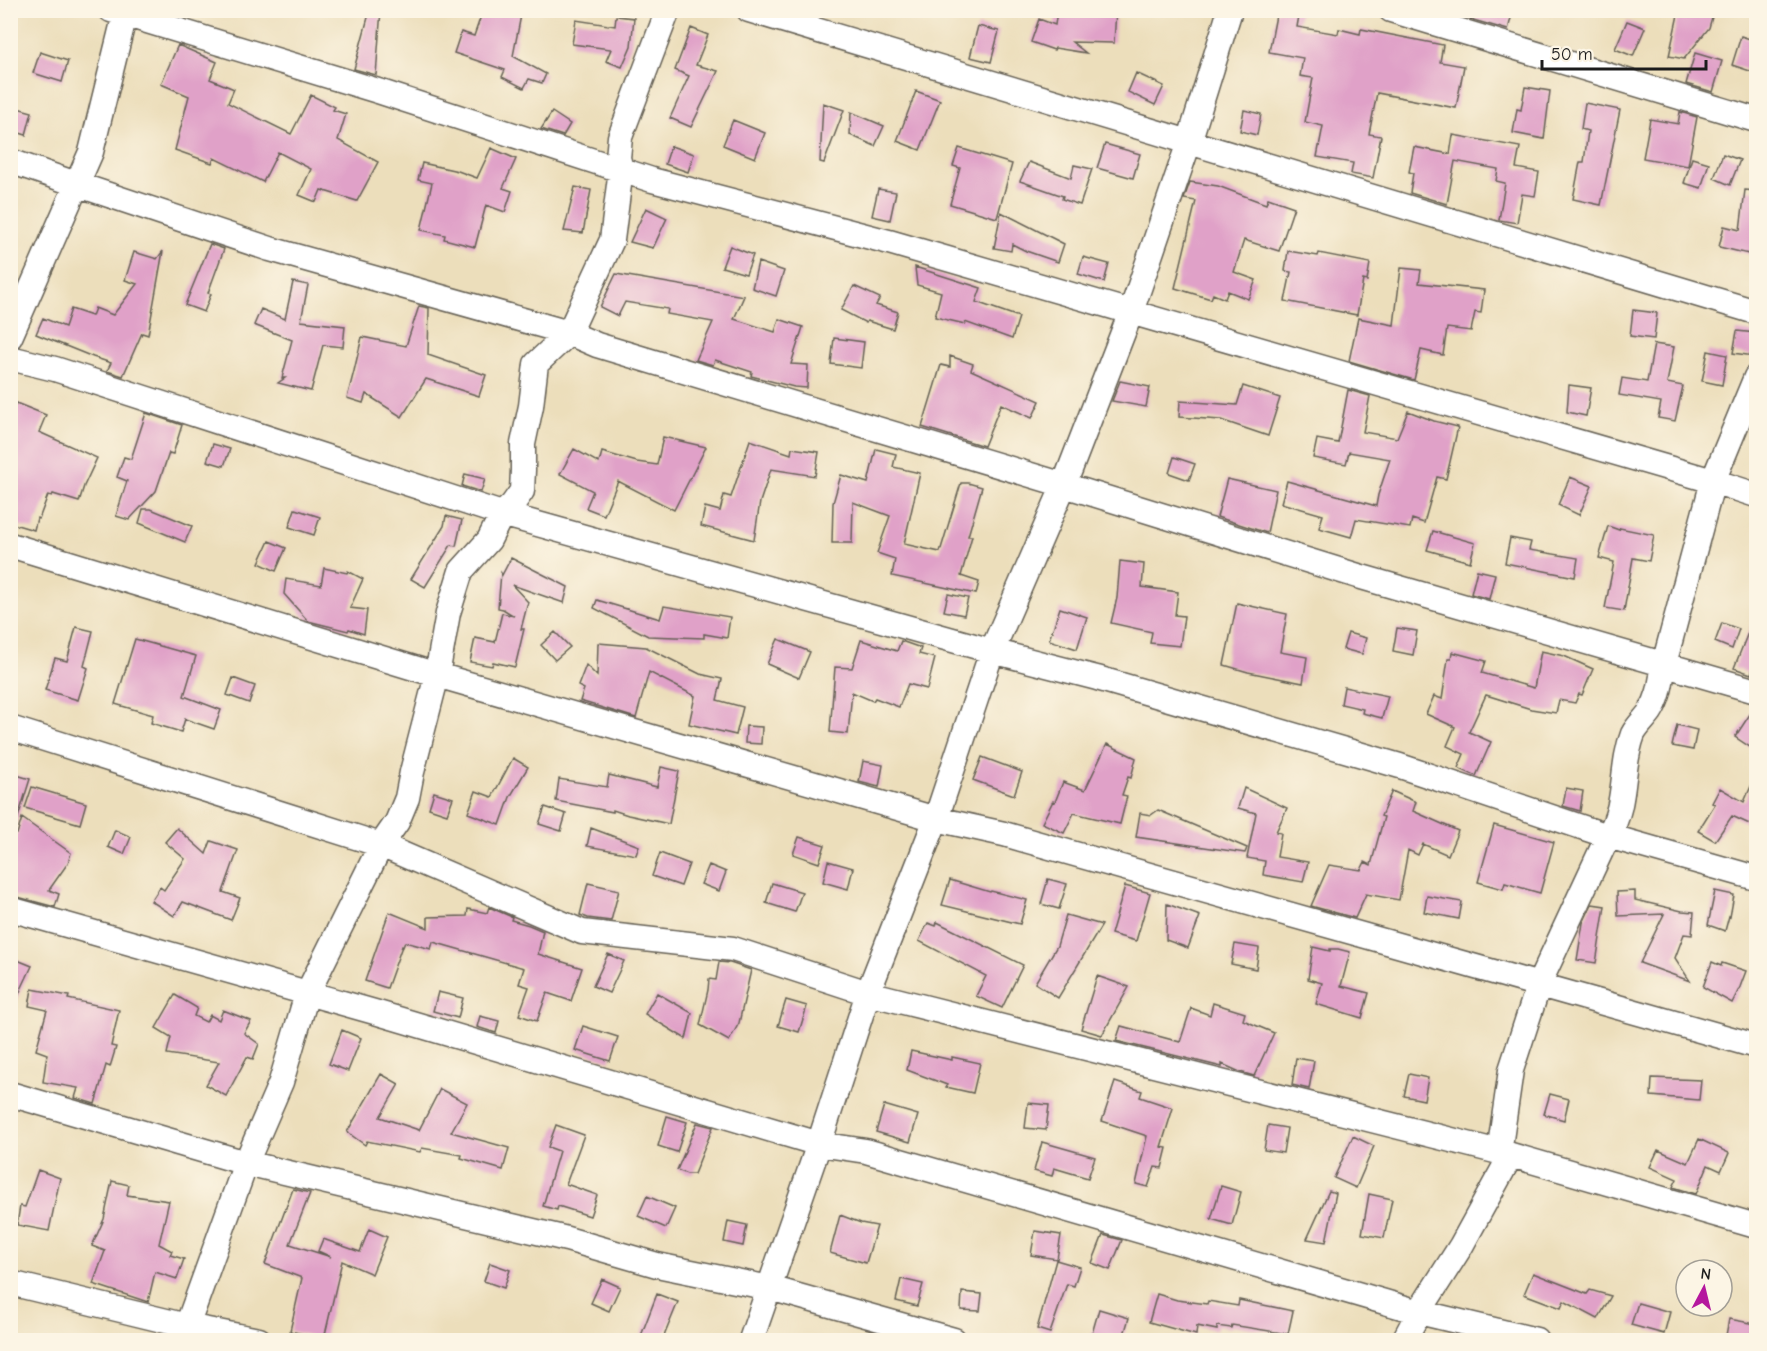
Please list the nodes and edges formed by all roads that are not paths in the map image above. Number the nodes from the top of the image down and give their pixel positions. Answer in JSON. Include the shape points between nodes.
{"nodes":[{"id":1,"x":668,"y":10,"type":"edge"},
{"id":2,"x":749,"y":10,"type":"edge"},
{"id":3,"x":1230,"y":10,"type":"edge"},
{"id":4,"x":1391,"y":10,"type":"edge"},
{"id":5,"x":120,"y":12,"type":"edge"},
{"id":6,"x":1756,"y":120,"type":"edge"},
{"id":7,"x":1189,"y":142,"type":"junction"},
{"id":8,"x":10,"y":161,"type":"edge"},
{"id":9,"x":621,"y":169,"type":"junction"},
{"id":10,"x":76,"y":184,"type":"junction"},
{"id":11,"x":1131,"y":312,"type":"junction"},
{"id":12,"x":1756,"y":312,"type":"edge"},
{"id":13,"x":569,"y":333,"type":"junction"},
{"id":14,"x":10,"y":338,"type":"edge"},
{"id":15,"x":10,"y":358,"type":"edge"},
{"id":16,"x":1756,"y":377,"type":"edge"},
{"id":17,"x":1713,"y":481,"type":"junction"},
{"id":18,"x":1064,"y":485,"type":"junction"},
{"id":19,"x":1756,"y":495,"type":"edge"},
{"id":20,"x":501,"y":514,"type":"junction"},
{"id":21,"x":10,"y":545,"type":"edge"},
{"id":22,"x":992,"y":651,"type":"junction"},
{"id":23,"x":1664,"y":664,"type":"junction"},
{"id":24,"x":437,"y":675,"type":"junction"},
{"id":25,"x":1756,"y":691,"type":"edge"},
{"id":26,"x":10,"y":728,"type":"edge"},
{"id":27,"x":936,"y":819,"type":"junction"},
{"id":28,"x":1608,"y":836,"type":"junction"},
{"id":29,"x":381,"y":845,"type":"junction"},
{"id":30,"x":1756,"y":878,"type":"edge"},
{"id":31,"x":10,"y":909,"type":"edge"},
{"id":32,"x":1539,"y":984,"type":"junction"},
{"id":33,"x":868,"y":993,"type":"junction"},
{"id":34,"x":307,"y":994,"type":"junction"},
{"id":35,"x":1756,"y":1046,"type":"edge"},
{"id":36,"x":10,"y":1094,"type":"edge"},
{"id":37,"x":819,"y":1144,"type":"junction"},
{"id":38,"x":1505,"y":1154,"type":"junction"},
{"id":39,"x":246,"y":1164,"type":"junction"},
{"id":40,"x":1756,"y":1227,"type":"edge"},
{"id":41,"x":10,"y":1283,"type":"edge"},
{"id":42,"x":770,"y":1288,"type":"junction"},
{"id":43,"x":1419,"y":1312,"type":"junction"},
{"id":44,"x":184,"y":1333,"type":"edge"},
{"id":45,"x":259,"y":1341,"type":"edge"},
{"id":46,"x":751,"y":1341,"type":"edge"},
{"id":47,"x":954,"y":1341,"type":"edge"},
{"id":48,"x":1404,"y":1341,"type":"edge"},
{"id":49,"x":1536,"y":1341,"type":"edge"}],
"edges":[{"from":1,"to":9,"type":"street","via":[[620,137]]},
{"from":2,"to":7,"type":"street"},
{"from":3,"to":7,"type":"street"},
{"from":4,"to":6,"type":"street"},
{"from":5,"to":9,"type":"street"},
{"from":5,"to":10,"type":"street","via":[[104,105],[91,152]]},
{"from":7,"to":11,"type":"street"},
{"from":7,"to":12,"type":"street"},
{"from":8,"to":10,"type":"street"},
{"from":9,"to":11,"type":"street"},
{"from":9,"to":13,"type":"street","via":[[612,240]]},
{"from":10,"to":13,"type":"street","via":[[270,249]]},
{"from":10,"to":14,"type":"street"},
{"from":11,"to":17,"type":"street"},
{"from":11,"to":18,"type":"street"},
{"from":13,"to":18,"type":"street","via":[[597,345]]},
{"from":13,"to":20,"type":"street","via":[[536,364],[522,444],[522,491]]},
{"from":15,"to":20,"type":"street","via":[[55,369]]},
{"from":16,"to":17,"type":"street"},
{"from":17,"to":19,"type":"street"},
{"from":17,"to":23,"type":"street"},
{"from":18,"to":22,"type":"street"},
{"from":18,"to":23,"type":"street","via":[[1358,576]]},
{"from":20,"to":22,"type":"street"},
{"from":20,"to":24,"type":"street","via":[[489,540],[461,571],[448,613]]},
{"from":21,"to":24,"type":"street"},
{"from":22,"to":27,"type":"street"},
{"from":22,"to":28,"type":"street","via":[[1400,766]]},
{"from":23,"to":25,"type":"street"},
{"from":23,"to":28,"type":"street","via":[[1659,693],[1634,732],[1619,809]]},
{"from":24,"to":27,"type":"street"},
{"from":24,"to":29,"type":"street","via":[[407,798]]},
{"from":26,"to":29,"type":"street"},
{"from":27,"to":32,"type":"street","via":[[1004,834]]},
{"from":27,"to":33,"type":"street"},
{"from":28,"to":30,"type":"street"},
{"from":28,"to":32,"type":"street"},
{"from":29,"to":33,"type":"street","via":[[582,932],[733,949]]},
{"from":29,"to":34,"type":"street"},
{"from":31,"to":34,"type":"street"},
{"from":32,"to":35,"type":"street"},
{"from":32,"to":38,"type":"street","via":[[1512,1070]]},
{"from":33,"to":37,"type":"street"},
{"from":33,"to":38,"type":"street"},
{"from":34,"to":37,"type":"street"},
{"from":34,"to":39,"type":"street","via":[[281,1082]]},
{"from":36,"to":39,"type":"street"},
{"from":37,"to":42,"type":"street"},
{"from":37,"to":43,"type":"street","via":[[866,1151]]},
{"from":38,"to":40,"type":"street"},
{"from":38,"to":43,"type":"street","via":[[1461,1246]]},
{"from":39,"to":42,"type":"street","via":[[567,1239],[657,1265]]},
{"from":39,"to":44,"type":"street"},
{"from":41,"to":44,"type":"street"},
{"from":42,"to":46,"type":"street"},
{"from":42,"to":47,"type":"street"},
{"from":43,"to":48,"type":"street"},
{"from":43,"to":49,"type":"street"},
{"from":44,"to":45,"type":"street"}]}
